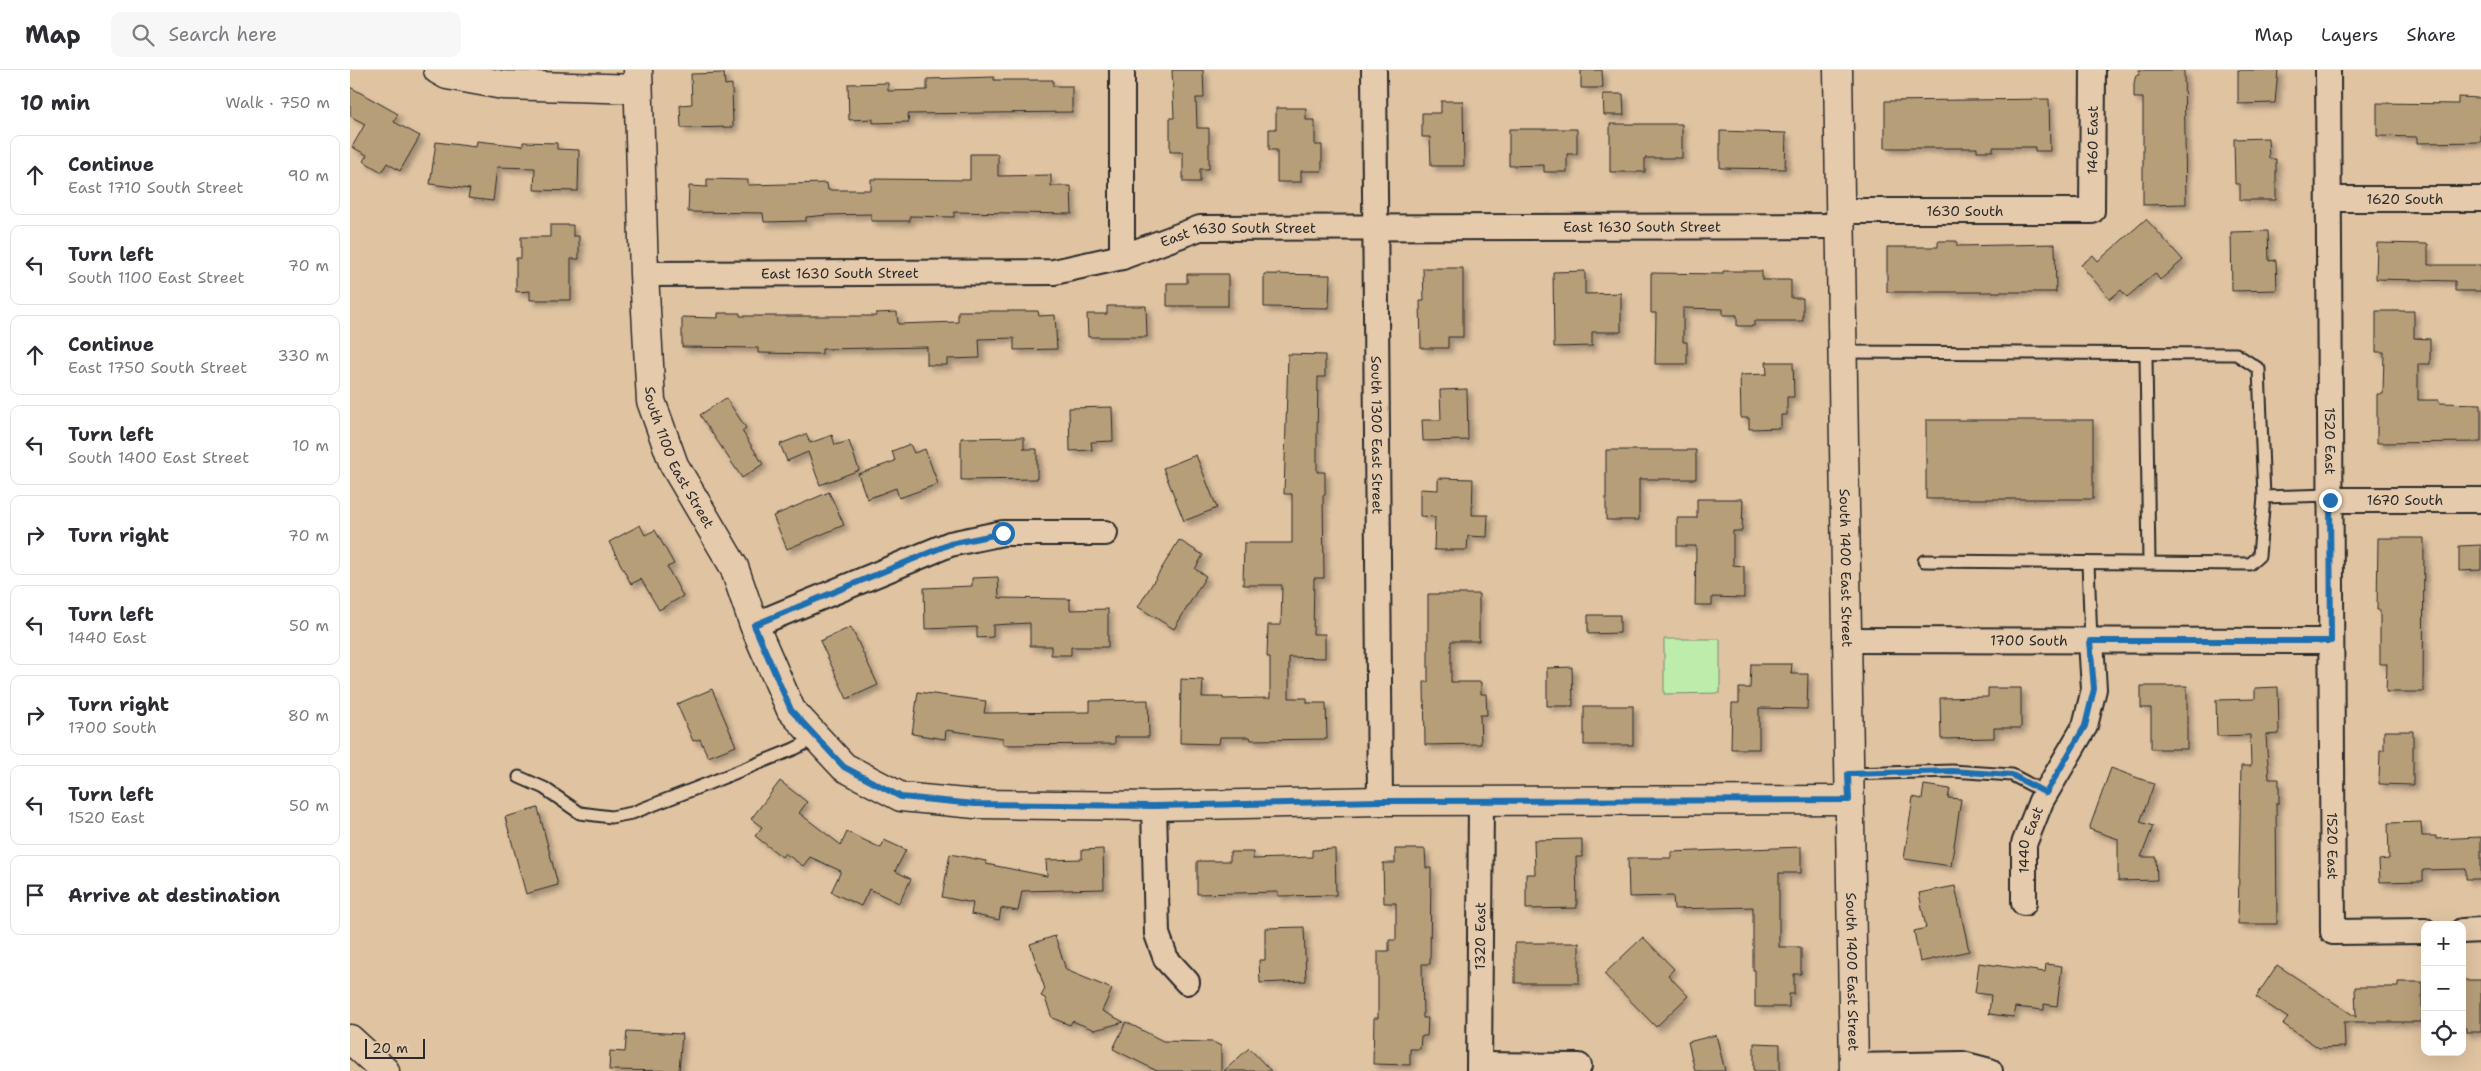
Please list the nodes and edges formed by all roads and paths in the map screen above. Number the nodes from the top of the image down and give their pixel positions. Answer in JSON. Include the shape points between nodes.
{"nodes":[{"id":1,"x":438,"y":70,"type":"edge"},
{"id":2,"x":1122,"y":70,"type":"edge"},
{"id":3,"x":1374,"y":70,"type":"edge"},
{"id":4,"x":1838,"y":70,"type":"edge"},
{"id":5,"x":2093,"y":70,"type":"edge"},
{"id":6,"x":2328,"y":70,"type":"edge"},
{"id":7,"x":638,"y":79,"type":"edge"},
{"id":8,"x":2329,"y":199,"type":"junction"},
{"id":9,"x":2481,"y":199,"type":"edge"},
{"id":10,"x":2092,"y":211,"type":"joint"},
{"id":11,"x":1839,"y":219,"type":"junction"},
{"id":12,"x":1374,"y":226,"type":"junction"},
{"id":13,"x":1122,"y":257,"type":"junction"},
{"id":14,"x":644,"y":274,"type":"junction"},
{"id":15,"x":1842,"y":352,"type":"junction"},
{"id":16,"x":2146,"y":355,"type":"junction"},
{"id":17,"x":2264,"y":497,"type":"junction"},
{"id":18,"x":2330,"y":498,"type":"junction"},
{"id":19,"x":2481,"y":500,"type":"edge"},
{"id":20,"x":1105,"y":532,"type":"dead end"},
{"id":21,"x":1924,"y":561,"type":"dead end"},
{"id":22,"x":2088,"y":563,"type":"junction"},
{"id":23,"x":2149,"y":564,"type":"junction"},
{"id":24,"x":754,"y":625,"type":"junction"},
{"id":25,"x":1848,"y":640,"type":"junction"},
{"id":26,"x":2090,"y":641,"type":"junction"},
{"id":27,"x":2331,"y":641,"type":"junction"},
{"id":28,"x":816,"y":738,"type":"junction"},
{"id":29,"x":519,"y":777,"type":"dead end"},
{"id":30,"x":1849,"y":787,"type":"junction"},
{"id":31,"x":2046,"y":793,"type":"junction"},
{"id":32,"x":1380,"y":801,"type":"junction"},
{"id":33,"x":1481,"y":802,"type":"junction"},
{"id":34,"x":1154,"y":806,"type":"junction"},
{"id":35,"x":2024,"y":903,"type":"dead end"},
{"id":36,"x":2481,"y":930,"type":"edge"},
{"id":37,"x":2421,"y":931,"type":"edge"},
{"id":38,"x":2466,"y":931,"type":"edge"},
{"id":39,"x":1187,"y":982,"type":"dead end"},
{"id":40,"x":351,"y":1043,"type":"edge"},
{"id":41,"x":1578,"y":1066,"type":"dead end"},
{"id":42,"x":1480,"y":1068,"type":"edge"},
{"id":43,"x":1853,"y":1068,"type":"edge"},
{"id":44,"x":385,"y":1071,"type":"edge"},
{"id":45,"x":1990,"y":1071,"type":"edge"}],
"edges":[{"from":1,"to":7,"type":"street","via":[[447,75],[503,85]]},
{"from":2,"to":13,"type":"street"},
{"from":3,"to":12,"type":"street","name":"South 1300 East Street"},
{"from":4,"to":11,"type":"street","name":"South 1400 East Street"},
{"from":5,"to":10,"type":"street","name":"1460 East"},
{"from":6,"to":8,"type":"street","name":"1520 East"},
{"from":7,"to":14,"type":"street","name":"South 1100 East Street"},
{"from":8,"to":9,"type":"street","name":"1620 South"},
{"from":8,"to":18,"type":"street","name":"1520 East"},
{"from":10,"to":11,"type":"street","name":"1630 South"},
{"from":11,"to":12,"type":"street","name":"East 1630 South Street"},
{"from":11,"to":15,"type":"street","name":"South 1400 East Street"},
{"from":12,"to":13,"type":"street","name":"East 1630 South Street","via":[[1200,228]]},
{"from":12,"to":32,"type":"street","name":"South 1300 East Street"},
{"from":13,"to":14,"type":"street","name":"East 1630 South Street","via":[[1054,272]]},
{"from":14,"to":24,"type":"street","name":"South 1100 East Street","via":[[651,401],[674,465],[734,567]]},
{"from":15,"to":16,"type":"lane"},
{"from":15,"to":25,"type":"street","name":"South 1400 East Street"},
{"from":16,"to":17,"type":"lane","via":[[2236,354],[2259,368]]},
{"from":16,"to":23,"type":"lane"},
{"from":17,"to":18,"type":"lane"},
{"from":17,"to":23,"type":"lane","via":[[2259,556],[2250,564]]},
{"from":18,"to":19,"type":"street","name":"1670 South"},
{"from":18,"to":27,"type":"street","name":"1520 East"},
{"from":20,"to":24,"type":"street","via":[[1003,533],[950,544]]},
{"from":21,"to":22,"type":"lane"},
{"from":22,"to":23,"type":"lane"},
{"from":22,"to":26,"type":"lane"},
{"from":24,"to":28,"type":"street","name":"South 1100 East Street","via":[[791,710]]},
{"from":25,"to":26,"type":"street","name":"1700 South"},
{"from":25,"to":30,"type":"street","name":"South 1400 East Street"},
{"from":26,"to":27,"type":"street","name":"1700 South"},
{"from":26,"to":31,"type":"street","name":"1440 East","via":[[2094,689],[2085,726]]},
{"from":27,"to":37,"type":"street","name":"1520 East","via":[[2333,932]]},
{"from":28,"to":29,"type":"lane","via":[[632,813],[611,817],[580,813],[544,788]]},
{"from":28,"to":34,"type":"street","name":"South 1100 East Street","via":[[844,767],[901,797],[975,804]]},
{"from":30,"to":31,"type":"lane","via":[[1952,771],[2012,775]]},
{"from":30,"to":33,"type":"street","name":"South 1100 East Street"},
{"from":30,"to":43,"type":"street","name":"South 1400 East Street"},
{"from":31,"to":35,"type":"street","name":"1440 East","via":[[2024,844]]},
{"from":32,"to":33,"type":"street","name":"South 1100 East Street"},
{"from":32,"to":34,"type":"street","name":"South 1100 East Street"},
{"from":33,"to":42,"type":"street","name":"1320 East"},
{"from":34,"to":39,"type":"street","via":[[1157,934],[1166,959]]},
{"from":36,"to":38,"type":"street"},
{"from":40,"to":44,"type":"street"},
{"from":41,"to":42,"type":"street"},
{"from":43,"to":45,"type":"street","via":[[1963,1064]]}]}
